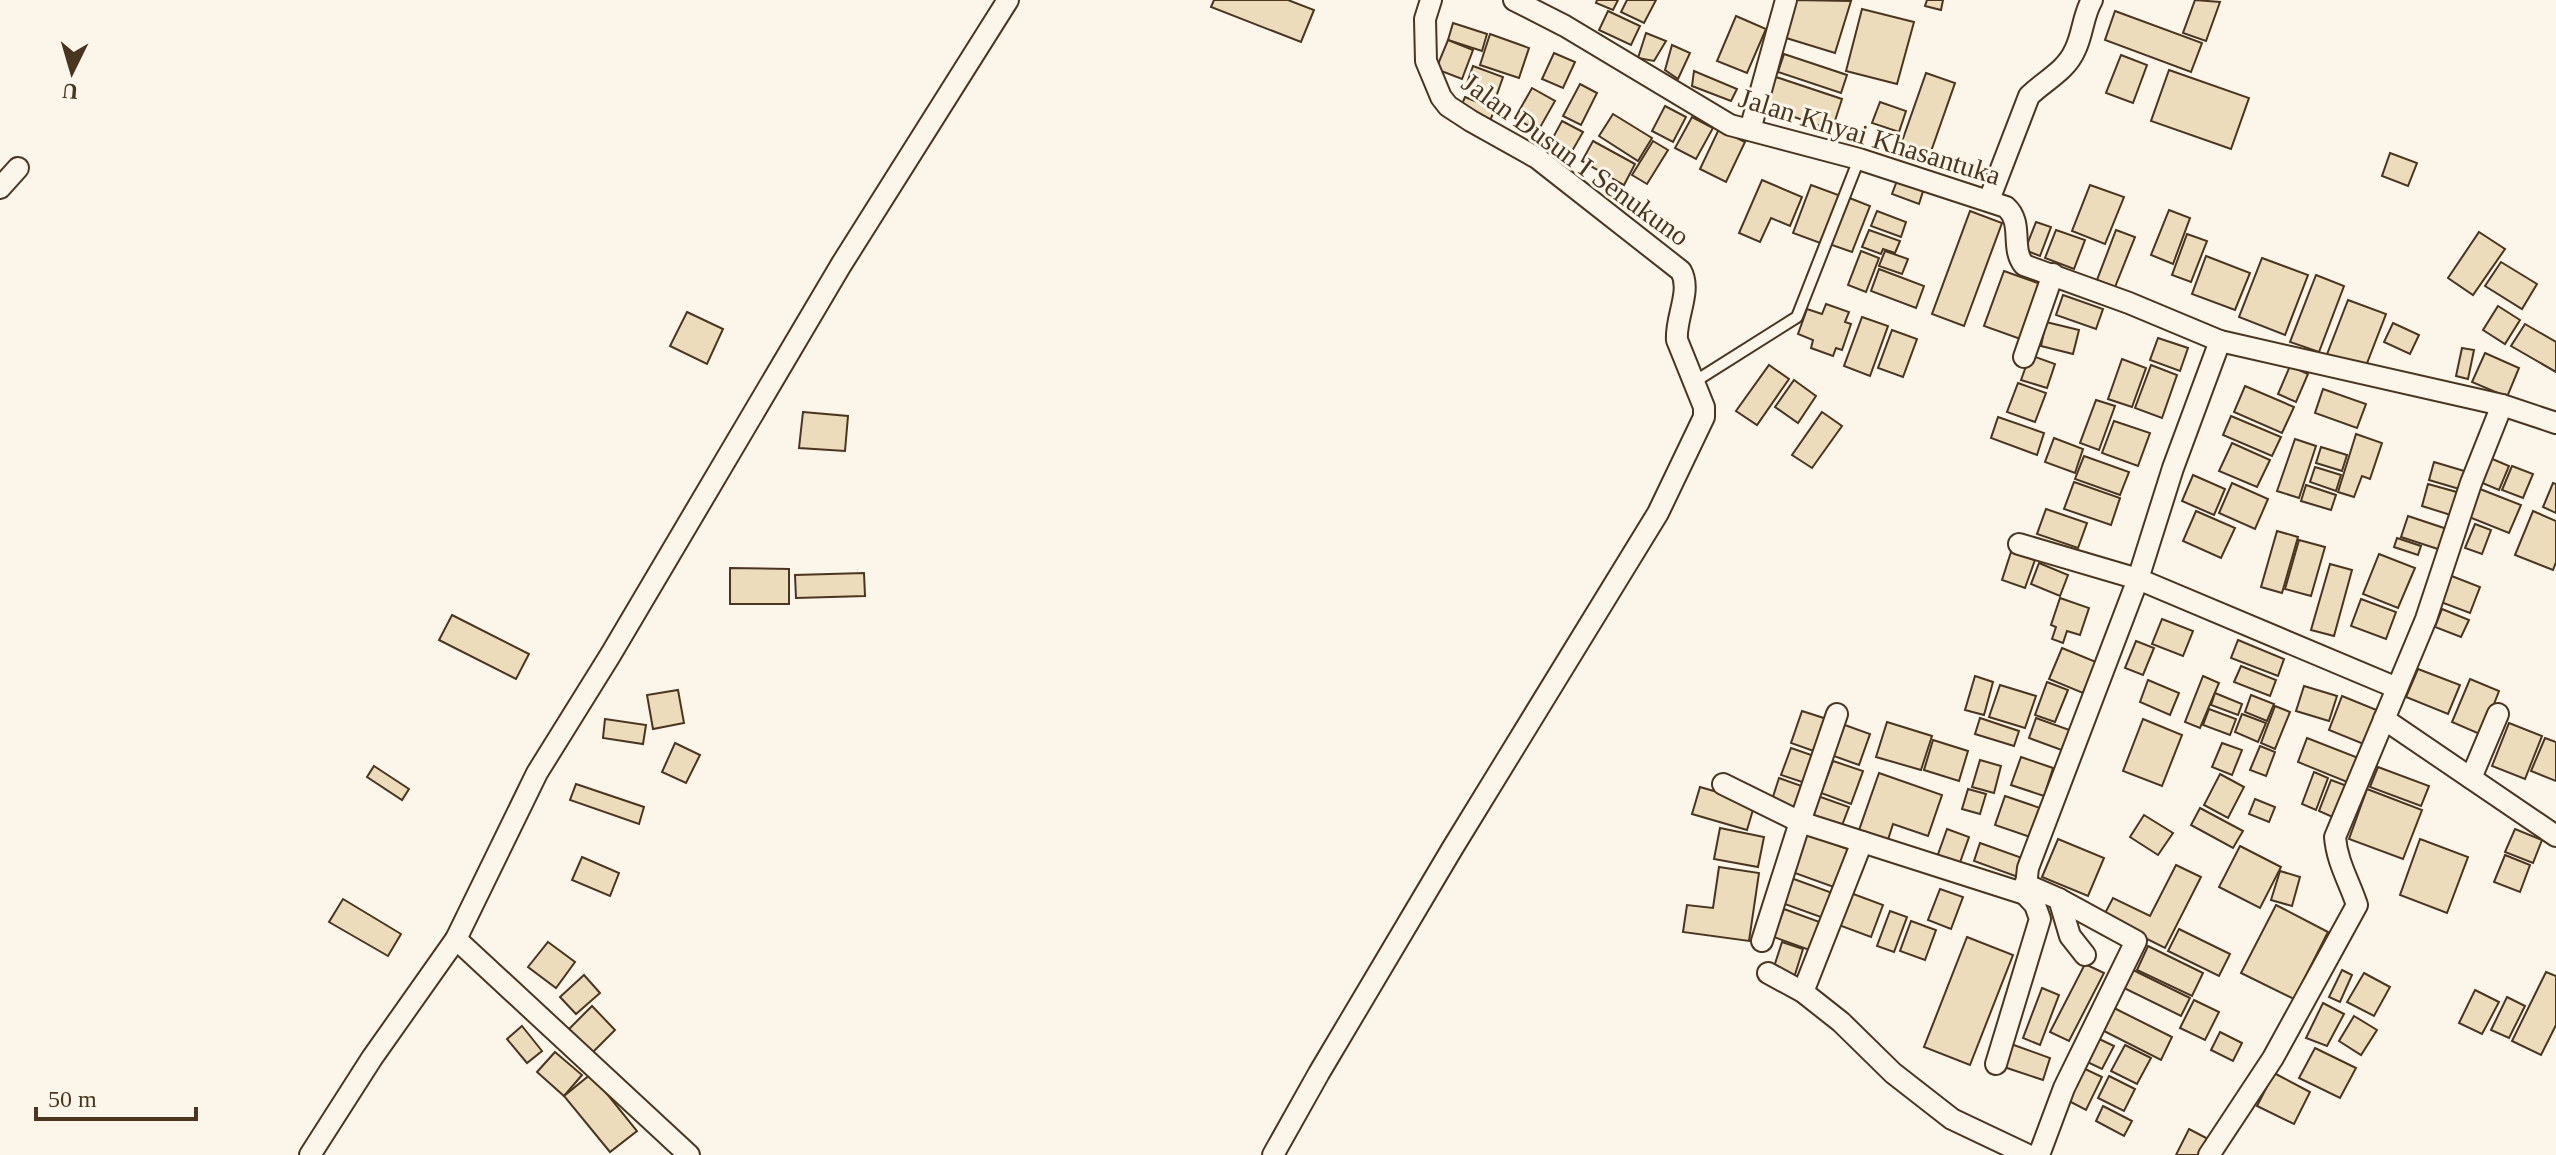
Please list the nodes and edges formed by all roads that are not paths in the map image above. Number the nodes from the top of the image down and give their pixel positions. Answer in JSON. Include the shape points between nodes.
{"nodes":[{"id":1,"x":1008,"y":0,"type":"edge"},
{"id":2,"x":1431,"y":0,"type":"edge"},
{"id":3,"x":1514,"y":0,"type":"edge"},
{"id":4,"x":1786,"y":0,"type":"edge"},
{"id":5,"x":2092,"y":0,"type":"edge"},
{"id":6,"x":1750,"y":130,"type":"junction"},
{"id":7,"x":1859,"y":159,"type":"junction"},
{"id":8,"x":18,"y":168,"type":"dead end"},
{"id":9,"x":0,"y":188,"type":"edge"},
{"id":10,"x":1989,"y":200,"type":"junction"},
{"id":11,"x":2053,"y":274,"type":"junction"},
{"id":12,"x":2220,"y":341,"type":"junction"},
{"id":13,"x":2024,"y":357,"type":"dead end"},
{"id":14,"x":1694,"y":382,"type":"junction"},
{"id":15,"x":2502,"y":405,"type":"junction"},
{"id":16,"x":2556,"y":423,"type":"edge"},
{"id":17,"x":2019,"y":544,"type":"dead end"},
{"id":18,"x":2138,"y":579,"type":"junction"},
{"id":19,"x":2397,"y":688,"type":"junction"},
{"id":20,"x":1837,"y":714,"type":"dead end"},
{"id":21,"x":2498,"y":714,"type":"dead end"},
{"id":22,"x":2384,"y":719,"type":"junction"},
{"id":23,"x":2471,"y":778,"type":"junction"},
{"id":24,"x":1723,"y":784,"type":"dead end"},
{"id":25,"x":1800,"y":822,"type":"junction"},
{"id":26,"x":2556,"y":836,"type":"edge"},
{"id":27,"x":1862,"y":842,"type":"junction"},
{"id":28,"x":2025,"y":889,"type":"junction"},
{"id":29,"x":2059,"y":899,"type":"junction"},
{"id":30,"x":456,"y":939,"type":"junction"},
{"id":31,"x":1762,"y":941,"type":"dead end"},
{"id":32,"x":2085,"y":955,"type":"dead end"},
{"id":33,"x":1768,"y":973,"type":"dead end"},
{"id":34,"x":1803,"y":992,"type":"junction"},
{"id":35,"x":1996,"y":1064,"type":"dead end"},
{"id":36,"x":310,"y":1155,"type":"edge"},
{"id":37,"x":689,"y":1155,"type":"edge"},
{"id":38,"x":1273,"y":1155,"type":"edge"},
{"id":39,"x":2028,"y":1155,"type":"edge"},
{"id":40,"x":2039,"y":1155,"type":"edge"},
{"id":41,"x":2209,"y":1155,"type":"edge"}],
"edges":[{"from":1,"to":30,"type":"street","via":[[841,265],[572,713]]},
{"from":2,"to":14,"type":"street","name":"Jalan Dusun I Senukuno","via":[[1425,19],[1426,61],[1448,106],[1537,158],[1681,271],[1686,282],[1677,340]]},
{"from":3,"to":6,"type":"street","name":"Jalan Khyai Khasantuka","via":[[1730,125]]},
{"from":4,"to":6,"type":"street"},
{"from":5,"to":10,"type":"street","via":[[2074,54],[2029,96]]},
{"from":6,"to":7,"type":"street","name":"Jalan Khyai Khasantuka"},
{"from":7,"to":10,"type":"street","name":"Jalan Khyai Khasantuka"},
{"from":7,"to":14,"type":"lane","via":[[1797,317]]},
{"from":8,"to":9,"type":"street"},
{"from":10,"to":11,"type":"street","name":"Jalan Khyai Khasantuka","via":[[2014,214],[2021,263]]},
{"from":11,"to":12,"type":"street","name":"Jalan Khyai Khasantuka"},
{"from":11,"to":13,"type":"street"},
{"from":12,"to":15,"type":"street","name":"Jalan Khyai Khasantuka"},
{"from":12,"to":18,"type":"street"},
{"from":14,"to":38,"type":"street","name":"Jalan Dusun I Senukuno","via":[[1704,417],[1658,513]]},
{"from":15,"to":16,"type":"street","name":"Jalan Khyai Khasantuka"},
{"from":15,"to":19,"type":"street"},
{"from":17,"to":18,"type":"street"},
{"from":18,"to":19,"type":"street"},
{"from":18,"to":28,"type":"street"},
{"from":19,"to":22,"type":"street"},
{"from":20,"to":25,"type":"street"},
{"from":21,"to":23,"type":"street"},
{"from":22,"to":23,"type":"street"},
{"from":22,"to":41,"type":"street","via":[[2335,837],[2357,905],[2273,1058]]},
{"from":23,"to":26,"type":"street"},
{"from":24,"to":25,"type":"street"},
{"from":25,"to":27,"type":"street"},
{"from":25,"to":31,"type":"street"},
{"from":27,"to":28,"type":"street"},
{"from":27,"to":34,"type":"street"},
{"from":28,"to":29,"type":"street"},
{"from":28,"to":35,"type":"street","via":[[2040,919]]},
{"from":29,"to":32,"type":"street","via":[[2070,936]]},
{"from":29,"to":40,"type":"street","via":[[2136,941],[2064,1088]]},
{"from":30,"to":36,"type":"street"},
{"from":30,"to":37,"type":"street"},
{"from":33,"to":34,"type":"street"},
{"from":34,"to":39,"type":"street","via":[[1925,1100],[1978,1134]]}]}
